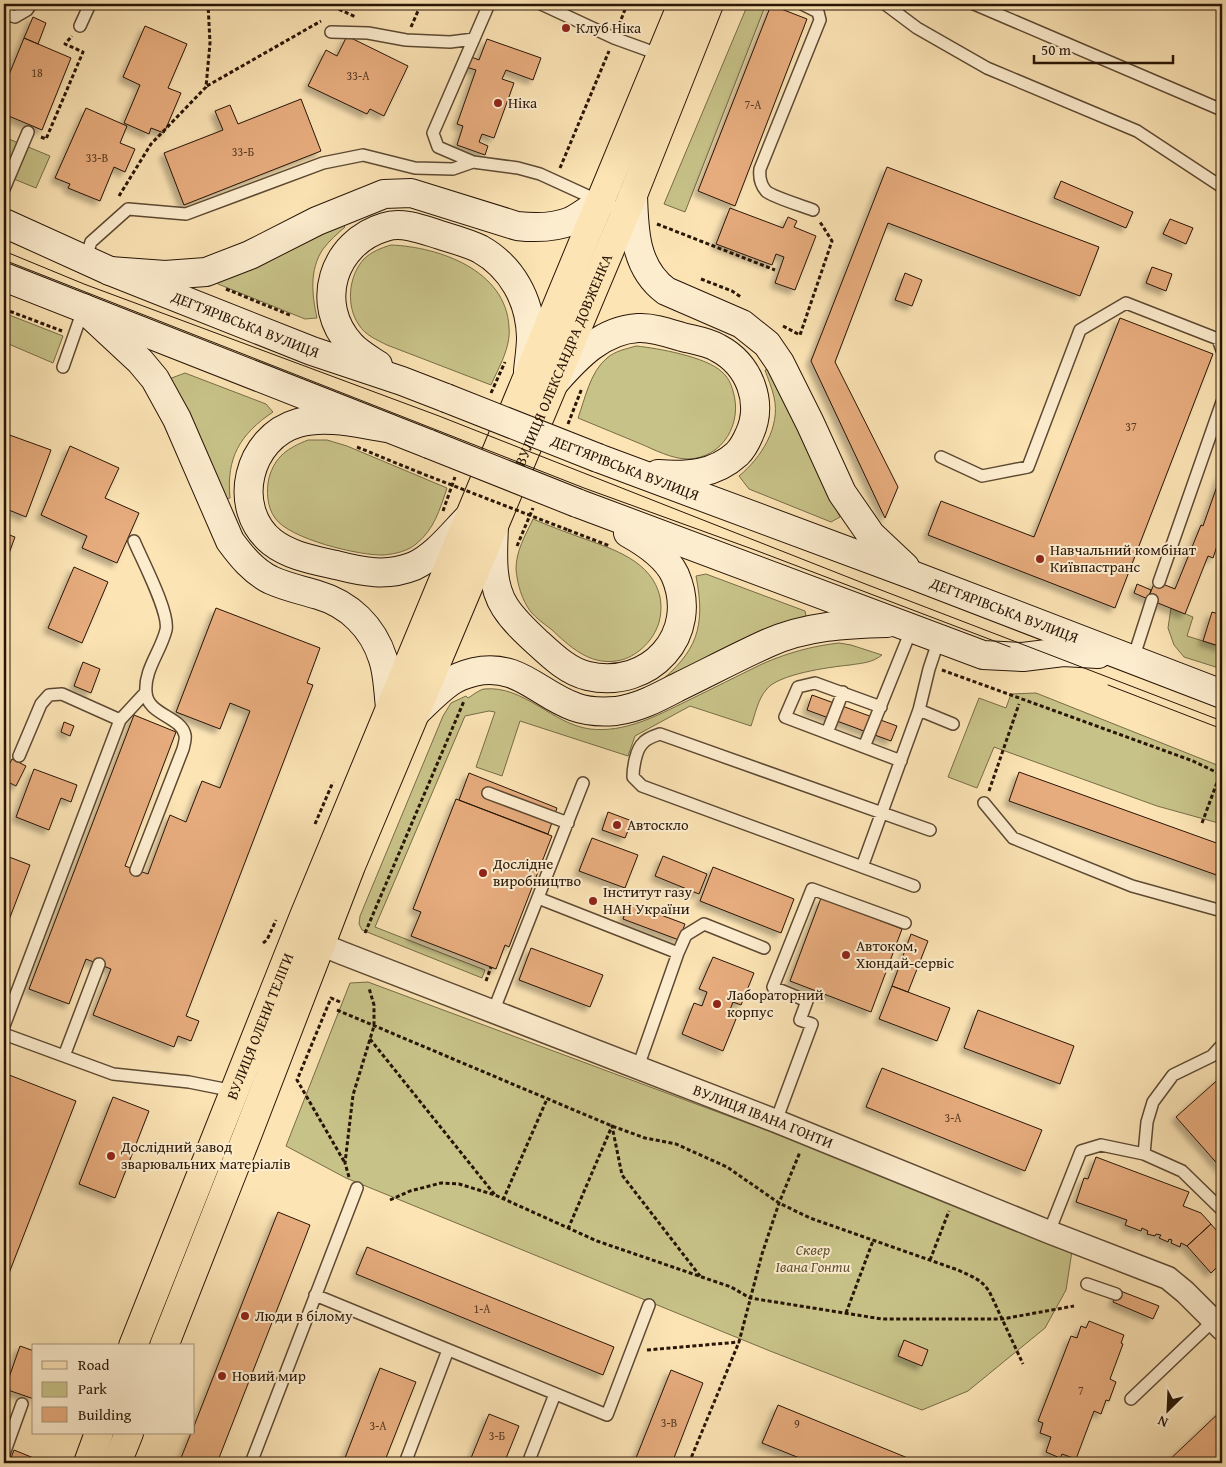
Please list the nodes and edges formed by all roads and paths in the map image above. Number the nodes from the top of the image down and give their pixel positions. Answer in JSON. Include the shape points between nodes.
{"nodes":[{"id":1,"x":32,"y":4,"type":"edge"},
{"id":2,"x":90,"y":4,"type":"edge"},
{"id":3,"x":208,"y":4,"type":"edge"},
{"id":4,"x":327,"y":4,"type":"edge"},
{"id":5,"x":421,"y":4,"type":"edge"},
{"id":6,"x":489,"y":4,"type":"edge"},
{"id":7,"x":541,"y":4,"type":"edge"},
{"id":8,"x":627,"y":4,"type":"edge"},
{"id":9,"x":682,"y":4,"type":"edge"},
{"id":10,"x":709,"y":4,"type":"edge"},
{"id":11,"x":802,"y":4,"type":"edge"},
{"id":12,"x":885,"y":4,"type":"edge"},
{"id":13,"x":974,"y":4,"type":"edge"},
{"id":14,"x":4,"y":12,"type":"edge"},
{"id":15,"x":360,"y":18,"type":"dead end"},
{"id":16,"x":80,"y":26,"type":"joint"},
{"id":17,"x":411,"y":27,"type":"dead end"},
{"id":18,"x":331,"y":32,"type":"dead end"},
{"id":19,"x":614,"y":38,"type":"junction"},
{"id":20,"x":474,"y":39,"type":"junction"},
{"id":21,"x":661,"y":56,"type":"junction"},
{"id":22,"x":1222,"y":110,"type":"edge"},
{"id":23,"x":28,"y":132,"type":"dead end"},
{"id":24,"x":46,"y":139,"type":"dead end"},
{"id":25,"x":472,"y":162,"type":"junction"},
{"id":26,"x":554,"y":181,"type":"junction"},
{"id":27,"x":1222,"y":187,"type":"edge"},
{"id":28,"x":4,"y":189,"type":"edge"},
{"id":29,"x":632,"y":195,"type":"junction"},
{"id":30,"x":116,"y":201,"type":"dead end"},
{"id":31,"x":601,"y":202,"type":"junction"},
{"id":32,"x":813,"y":210,"type":"joint"},
{"id":33,"x":4,"y":223,"type":"edge"},
{"id":34,"x":653,"y":223,"type":"dead end"},
{"id":35,"x":4,"y":238,"type":"edge"},
{"id":36,"x":80,"y":258,"type":"junction"},
{"id":37,"x":775,"y":270,"type":"dead end"},
{"id":38,"x":110,"y":271,"type":"junction"},
{"id":39,"x":208,"y":271,"type":"junction"},
{"id":40,"x":4,"y":277,"type":"edge"},
{"id":41,"x":83,"y":308,"type":"junction"},
{"id":42,"x":4,"y":309,"type":"edge"},
{"id":43,"x":293,"y":317,"type":"dead end"},
{"id":44,"x":775,"y":322,"type":"dead end"},
{"id":45,"x":74,"y":336,"type":"junction"},
{"id":46,"x":1222,"y":350,"type":"edge"},
{"id":47,"x":63,"y":367,"type":"dead end"},
{"id":48,"x":402,"y":381,"type":"junction"},
{"id":49,"x":539,"y":384,"type":"junction"},
{"id":50,"x":1222,"y":402,"type":"edge"},
{"id":51,"x":388,"y":428,"type":"junction"},
{"id":52,"x":360,"y":443,"type":"dead end"},
{"id":53,"x":354,"y":446,"type":"dead end"},
{"id":54,"x":368,"y":446,"type":"dead end"},
{"id":55,"x":941,"y":457,"type":"dead end"},
{"id":56,"x":638,"y":473,"type":"junction"},
{"id":57,"x":577,"y":503,"type":"junction"},
{"id":58,"x":482,"y":520,"type":"junction"},
{"id":59,"x":568,"y":530,"type":"dead end"},
{"id":60,"x":134,"y":541,"type":"dead end"},
{"id":61,"x":915,"y":576,"type":"junction"},
{"id":62,"x":1159,"y":582,"type":"dead end"},
{"id":63,"x":1152,"y":600,"type":"dead end"},
{"id":64,"x":905,"y":625,"type":"junction"},
{"id":65,"x":939,"y":639,"type":"junction"},
{"id":66,"x":1127,"y":657,"type":"junction"},
{"id":67,"x":930,"y":666,"type":"junction"},
{"id":68,"x":843,"y":692,"type":"junction"},
{"id":69,"x":145,"y":693,"type":"junction"},
{"id":70,"x":1222,"y":694,"type":"edge"},
{"id":71,"x":1019,"y":704,"type":"dead end"},
{"id":72,"x":881,"y":706,"type":"junction"},
{"id":73,"x":920,"y":710,"type":"junction"},
{"id":74,"x":401,"y":711,"type":"junction"},
{"id":75,"x":120,"y":720,"type":"junction"},
{"id":76,"x":953,"y":724,"type":"dead end"},
{"id":77,"x":827,"y":733,"type":"junction"},
{"id":78,"x":864,"y":747,"type":"junction"},
{"id":79,"x":19,"y":756,"type":"dead end"},
{"id":80,"x":901,"y":761,"type":"junction"},
{"id":81,"x":1222,"y":769,"type":"edge"},
{"id":82,"x":1220,"y":774,"type":"junction"},
{"id":83,"x":583,"y":783,"type":"dead end"},
{"id":84,"x":488,"y":793,"type":"dead end"},
{"id":85,"x":984,"y":802,"type":"joint"},
{"id":86,"x":881,"y":813,"type":"junction"},
{"id":87,"x":568,"y":823,"type":"junction"},
{"id":88,"x":1202,"y":823,"type":"dead end"},
{"id":89,"x":930,"y":830,"type":"dead end"},
{"id":90,"x":862,"y":866,"type":"junction"},
{"id":91,"x":136,"y":870,"type":"dead end"},
{"id":92,"x":914,"y":886,"type":"dead end"},
{"id":93,"x":538,"y":898,"type":"junction"},
{"id":94,"x":1222,"y":910,"type":"edge"},
{"id":95,"x":304,"y":916,"type":"junction"},
{"id":96,"x":905,"y":923,"type":"dead end"},
{"id":97,"x":320,"y":944,"type":"junction"},
{"id":98,"x":764,"y":948,"type":"dead end"},
{"id":99,"x":678,"y":953,"type":"junction"},
{"id":100,"x":100,"y":964,"type":"dead end"},
{"id":101,"x":492,"y":967,"type":"dead end"},
{"id":102,"x":486,"y":981,"type":"dead end"},
{"id":103,"x":370,"y":988,"type":"dead end"},
{"id":104,"x":340,"y":1002,"type":"dead end"},
{"id":105,"x":337,"y":1010,"type":"dead end"},
{"id":106,"x":493,"y":1012,"type":"junction"},
{"id":107,"x":4,"y":1026,"type":"edge"},
{"id":108,"x":374,"y":1026,"type":"junction"},
{"id":109,"x":4,"y":1034,"type":"edge"},
{"id":110,"x":370,"y":1039,"type":"junction"},
{"id":111,"x":1222,"y":1045,"type":"edge"},
{"id":112,"x":64,"y":1056,"type":"junction"},
{"id":113,"x":638,"y":1067,"type":"junction"},
{"id":114,"x":234,"y":1091,"type":"junction"},
{"id":115,"x":547,"y":1099,"type":"junction"},
{"id":116,"x":776,"y":1121,"type":"junction"},
{"id":117,"x":612,"y":1126,"type":"junction"},
{"id":118,"x":800,"y":1151,"type":"dead end"},
{"id":119,"x":1144,"y":1154,"type":"junction"},
{"id":120,"x":345,"y":1163,"type":"junction"},
{"id":121,"x":354,"y":1186,"type":"joint"},
{"id":122,"x":495,"y":1196,"type":"junction"},
{"id":123,"x":390,"y":1200,"type":"dead end"},
{"id":124,"x":503,"y":1200,"type":"junction"},
{"id":125,"x":779,"y":1203,"type":"junction"},
{"id":126,"x":949,"y":1210,"type":"dead end"},
{"id":127,"x":1222,"y":1210,"type":"edge"},
{"id":128,"x":568,"y":1229,"type":"junction"},
{"id":129,"x":1049,"y":1232,"type":"junction"},
{"id":130,"x":873,"y":1241,"type":"junction"},
{"id":131,"x":930,"y":1260,"type":"junction"},
{"id":132,"x":700,"y":1276,"type":"junction"},
{"id":133,"x":1087,"y":1284,"type":"dead end"},
{"id":134,"x":1116,"y":1294,"type":"dead end"},
{"id":135,"x":315,"y":1295,"type":"junction"},
{"id":136,"x":750,"y":1298,"type":"junction"},
{"id":137,"x":649,"y":1305,"type":"dead end"},
{"id":138,"x":1074,"y":1306,"type":"dead end"},
{"id":139,"x":846,"y":1313,"type":"junction"},
{"id":140,"x":1002,"y":1319,"type":"junction"},
{"id":141,"x":1218,"y":1325,"type":"edge"},
{"id":142,"x":739,"y":1342,"type":"junction"},
{"id":143,"x":134,"y":1344,"type":"edge"},
{"id":144,"x":165,"y":1344,"type":"edge"},
{"id":145,"x":448,"y":1350,"type":"junction"},
{"id":146,"x":631,"y":1352,"type":"junction"},
{"id":147,"x":1023,"y":1364,"type":"dead end"},
{"id":148,"x":555,"y":1394,"type":"junction"},
{"id":149,"x":1130,"y":1398,"type":"dead end"},
{"id":150,"x":22,"y":1404,"type":"dead end"},
{"id":151,"x":99,"y":1434,"type":"edge"},
{"id":152,"x":129,"y":1434,"type":"edge"},
{"id":153,"x":4,"y":1454,"type":"edge"},
{"id":154,"x":88,"y":1463,"type":"edge"},
{"id":155,"x":117,"y":1463,"type":"edge"},
{"id":156,"x":251,"y":1463,"type":"edge"},
{"id":157,"x":404,"y":1463,"type":"edge"},
{"id":158,"x":528,"y":1463,"type":"edge"},
{"id":159,"x":689,"y":1463,"type":"edge"}],
"edges":[{"from":1,"to":14,"type":"lane","via":[[15,17]]},
{"from":2,"to":16,"type":"lane"},
{"from":3,"to":30,"type":"path","via":[[210,43],[206,87],[151,144]]},
{"from":4,"to":15,"type":"path"},
{"from":5,"to":17,"type":"path"},
{"from":6,"to":20,"type":"lane"},
{"from":7,"to":19,"type":"lane"},
{"from":8,"to":19,"type":"path"},
{"from":9,"to":21,"type":"main road","name":"ВУЛИЦЯ ОЛЕКСАНДРА ДОВЖЕНКА"},
{"from":10,"to":29,"type":"main road","name":"ВУЛИЦЯ ОЛЕКСАНДРА ДОВЖЕНКА"},
{"from":11,"to":32,"type":"lane","via":[[818,12],[820,20],[759,177],[767,192]]},
{"from":12,"to":27,"type":"lane","via":[[917,28],[987,68],[1137,131]]},
{"from":13,"to":22,"type":"lane"},
{"from":16,"to":24,"type":"path","via":[[65,44],[83,52]]},
{"from":18,"to":20,"type":"lane","via":[[368,33],[406,40],[450,42]]},
{"from":19,"to":21,"type":"lane"},
{"from":19,"to":26,"type":"path"},
{"from":20,"to":25,"type":"lane","via":[[433,133],[438,148]]},
{"from":21,"to":31,"type":"main road","name":"ВУЛИЦЯ ОЛЕКСАНДРА ДОВЖЕНКА"},
{"from":23,"to":28,"type":"lane"},
{"from":25,"to":26,"type":"lane","via":[[518,168]]},
{"from":25,"to":36,"type":"lane","via":[[452,169],[415,168],[363,155],[323,163],[186,214],[128,209],[91,242]]},
{"from":26,"to":31,"type":"lane"},
{"from":29,"to":49,"type":"main road","name":"ВУЛИЦЯ ОЛЕКСАНДРА ДОВЖЕНКА"},
{"from":29,"to":61,"type":"main road","via":[[638,254],[657,285],[742,324],[767,344],[780,363],[842,493],[872,536]]},
{"from":31,"to":39,"type":"main road","via":[[571,220],[533,228],[411,193],[384,194]]},
{"from":31,"to":49,"type":"main road","name":"ВУЛИЦЯ ОЛЕКСАНДРА ДОВЖЕНКА"},
{"from":32,"to":44,"type":"path","via":[[832,242],[800,336]]},
{"from":33,"to":36,"type":"main road","name":"ДЕГТЯРІВСЬКА ВУЛИЦЯ"},
{"from":34,"to":37,"type":"path"},
{"from":35,"to":36,"type":"street","via":[[44,254]]},
{"from":36,"to":38,"type":"main road","name":"ДЕГТЯРІВСЬКА ВУЛИЦЯ"},
{"from":38,"to":39,"type":"main road","via":[[166,275]]},
{"from":38,"to":48,"type":"main road","name":"ДЕГТЯРІВСЬКА ВУЛИЦЯ","via":[[312,350]]},
{"from":39,"to":43,"type":"path","via":[[213,284]]},
{"from":40,"to":41,"type":"main road"},
{"from":41,"to":45,"type":"lane"},
{"from":41,"to":51,"type":"main road"},
{"from":41,"to":74,"type":"main road","via":[[155,379],[178,419],[230,541],[241,556],[270,579],[347,607],[378,645]]},
{"from":42,"to":45,"type":"path"},
{"from":45,"to":47,"type":"lane"},
{"from":46,"to":55,"type":"lane","via":[[1218,339],[1126,303],[1080,330],[1028,467],[982,476]]},
{"from":48,"to":49,"type":"main road","via":[[350,344],[331,302],[331,287],[343,256],[359,238],[387,226],[419,228],[478,248],[499,261],[521,294],[528,316]]},
{"from":48,"to":56,"type":"main road","name":"ДЕГТЯРІВСЬКА ВУЛИЦЯ","bridge":true},
{"from":49,"to":56,"type":"main road","via":[[604,337],[624,330],[640,328],[666,332],[718,348],[732,357],[752,387],[756,417],[746,442],[737,454],[694,475]]},
{"from":49,"to":58,"type":"main road","name":"ВУЛИЦЯ ОЛЕКСАНДРА ДОВЖЕНКА"},
{"from":50,"to":62,"type":"lane"},
{"from":51,"to":57,"type":"main road","bridge":true},
{"from":51,"to":58,"type":"main road","via":[[313,420],[298,423],[275,435],[257,456],[248,482],[252,512],[271,541],[302,557],[383,574],[408,568]]},
{"from":52,"to":54,"type":"path"},
{"from":53,"to":59,"type":"path","bridge":true},
{"from":56,"to":61,"type":"main road","name":"ДЕГТЯРІВСЬКА ВУЛИЦЯ"},
{"from":57,"to":58,"type":"main road","via":[[644,542],[659,554],[675,575],[681,617],[671,644],[645,670],[608,679],[586,676],[550,655],[504,605],[496,585]]},
{"from":57,"to":64,"type":"main road"},
{"from":58,"to":74,"type":"main road","name":"ВУЛИЦЯ ОЛЕКСАНДРА ДОВЖЕНКА"},
{"from":60,"to":69,"type":"lane","via":[[167,622],[147,677]]},
{"from":61,"to":66,"type":"main road","name":"ДЕГТЯРІВСЬКА ВУЛИЦЯ"},
{"from":63,"to":66,"type":"lane"},
{"from":64,"to":65,"type":"main road"},
{"from":64,"to":72,"type":"lane"},
{"from":64,"to":74,"type":"main road","via":[[825,626],[791,634],[642,705],[618,710],[598,712],[576,707],[550,695],[528,679],[503,671],[486,670],[450,681]]},
{"from":65,"to":66,"type":"main road","via":[[983,654],[1023,657],[1063,652]]},
{"from":65,"to":67,"type":"lane"},
{"from":66,"to":70,"type":"main road","name":"ДЕГТЯРІВСЬКА ВУЛИЦЯ"},
{"from":67,"to":73,"type":"lane"},
{"from":67,"to":82,"type":"path","via":[[1193,761]]},
{"from":68,"to":72,"type":"lane"},
{"from":68,"to":77,"type":"lane"},
{"from":68,"to":77,"type":"lane","via":[[815,683],[798,687],[786,717]]},
{"from":69,"to":75,"type":"lane"},
{"from":69,"to":91,"type":"lane","via":[[150,704],[182,727],[186,736]]},
{"from":71,"to":85,"type":"path"},
{"from":72,"to":78,"type":"lane"},
{"from":73,"to":76,"type":"lane"},
{"from":73,"to":80,"type":"lane"},
{"from":74,"to":95,"type":"main road","name":"ВУЛИЦЯ ОЛЕНИ ТЕЛІГИ"},
{"from":74,"to":97,"type":"main road","name":"ВУЛИЦЯ ОЛЕНИ ТЕЛІГИ"},
{"from":75,"to":79,"type":"lane","via":[[62,694],[49,696],[41,704]]},
{"from":75,"to":107,"type":"lane"},
{"from":77,"to":78,"type":"lane"},
{"from":78,"to":80,"type":"lane"},
{"from":80,"to":86,"type":"lane"},
{"from":81,"to":82,"type":"path"},
{"from":82,"to":88,"type":"path"},
{"from":83,"to":87,"type":"lane"},
{"from":84,"to":87,"type":"lane"},
{"from":85,"to":94,"type":"lane","via":[[1013,838],[1132,886]]},
{"from":86,"to":89,"type":"lane"},
{"from":86,"to":90,"type":"lane"},
{"from":86,"to":90,"type":"lane","via":[[660,734],[648,734],[633,767],[633,777],[642,786]]},
{"from":87,"to":93,"type":"lane"},
{"from":90,"to":92,"type":"lane"},
{"from":93,"to":99,"type":"lane"},
{"from":93,"to":106,"type":"lane"},
{"from":95,"to":97,"type":"street","name":"ВУЛИЦЯ ІВАНА ГОНТИ","via":[[304,927]]},
{"from":95,"to":114,"type":"main road","name":"ВУЛИЦЯ ОЛЕНИ ТЕЛІГИ"},
{"from":96,"to":116,"type":"lane","via":[[812,889],[773,987],[807,1001],[800,1020],[812,1024]]},
{"from":97,"to":106,"type":"street","name":"ВУЛИЦЯ ІВАНА ГОНТИ"},
{"from":97,"to":144,"type":"main road","name":"ВУЛИЦЯ ОЛЕНИ ТЕЛІГИ"},
{"from":98,"to":99,"type":"lane","via":[[704,924],[686,935]]},
{"from":99,"to":113,"type":"lane"},
{"from":100,"to":112,"type":"lane"},
{"from":101,"to":102,"type":"path"},
{"from":103,"to":108,"type":"path"},
{"from":104,"to":120,"type":"path","via":[[331,998],[298,1080]]},
{"from":105,"to":108,"type":"path"},
{"from":106,"to":113,"type":"street","name":"ВУЛИЦЯ ІВАНА ГОНТИ"},
{"from":108,"to":110,"type":"path"},
{"from":108,"to":115,"type":"path"},
{"from":109,"to":112,"type":"lane"},
{"from":110,"to":120,"type":"path","via":[[353,1095]]},
{"from":110,"to":122,"type":"path"},
{"from":111,"to":119,"type":"lane","via":[[1212,1056],[1174,1075],[1153,1102],[1147,1122]]},
{"from":112,"to":114,"type":"lane","via":[[113,1074],[189,1082]]},
{"from":113,"to":116,"type":"street","name":"ВУЛИЦЯ ІВАНА ГОНТИ"},
{"from":114,"to":143,"type":"main road","name":"ВУЛИЦЯ ОЛЕНИ ТЕЛІГИ"},
{"from":115,"to":117,"type":"path"},
{"from":115,"to":124,"type":"path"},
{"from":116,"to":129,"type":"street","name":"ВУЛИЦЯ ІВАНА ГОНТИ"},
{"from":117,"to":125,"type":"path","via":[[645,1138],[676,1144],[727,1167]]},
{"from":117,"to":128,"type":"path"},
{"from":117,"to":132,"type":"path","via":[[622,1175]]},
{"from":118,"to":125,"type":"path"},
{"from":119,"to":127,"type":"lane","via":[[1182,1170]]},
{"from":119,"to":129,"type":"lane","via":[[1101,1145],[1081,1151]]},
{"from":120,"to":121,"type":"path"},
{"from":121,"to":135,"type":"lane"},
{"from":122,"to":123,"type":"path","via":[[459,1184],[441,1183]]},
{"from":122,"to":124,"type":"path"},
{"from":124,"to":128,"type":"path"},
{"from":125,"to":130,"type":"path"},
{"from":125,"to":136,"type":"path"},
{"from":126,"to":131,"type":"path"},
{"from":128,"to":132,"type":"path"},
{"from":129,"to":141,"type":"street","name":"ВУЛИЦЯ ІВАНА ГОНТИ","via":[[1168,1278]]},
{"from":130,"to":131,"type":"path"},
{"from":130,"to":139,"type":"path"},
{"from":131,"to":140,"type":"path","via":[[985,1284]]},
{"from":132,"to":136,"type":"path"},
{"from":133,"to":134,"type":"lane"},
{"from":135,"to":145,"type":"lane"},
{"from":135,"to":156,"type":"lane"},
{"from":136,"to":139,"type":"path"},
{"from":136,"to":142,"type":"path"},
{"from":137,"to":146,"type":"lane"},
{"from":138,"to":140,"type":"path"},
{"from":139,"to":140,"type":"path","via":[[882,1319]]},
{"from":140,"to":147,"type":"path"},
{"from":141,"to":149,"type":"lane"},
{"from":142,"to":146,"type":"path"},
{"from":142,"to":159,"type":"path"},
{"from":145,"to":148,"type":"lane"},
{"from":145,"to":157,"type":"lane"},
{"from":146,"to":148,"type":"lane","via":[[608,1415]]},
{"from":148,"to":158,"type":"lane"},
{"from":150,"to":153,"type":"lane"},
{"from":151,"to":154,"type":"main road"},
{"from":152,"to":155,"type":"main road"}]}
